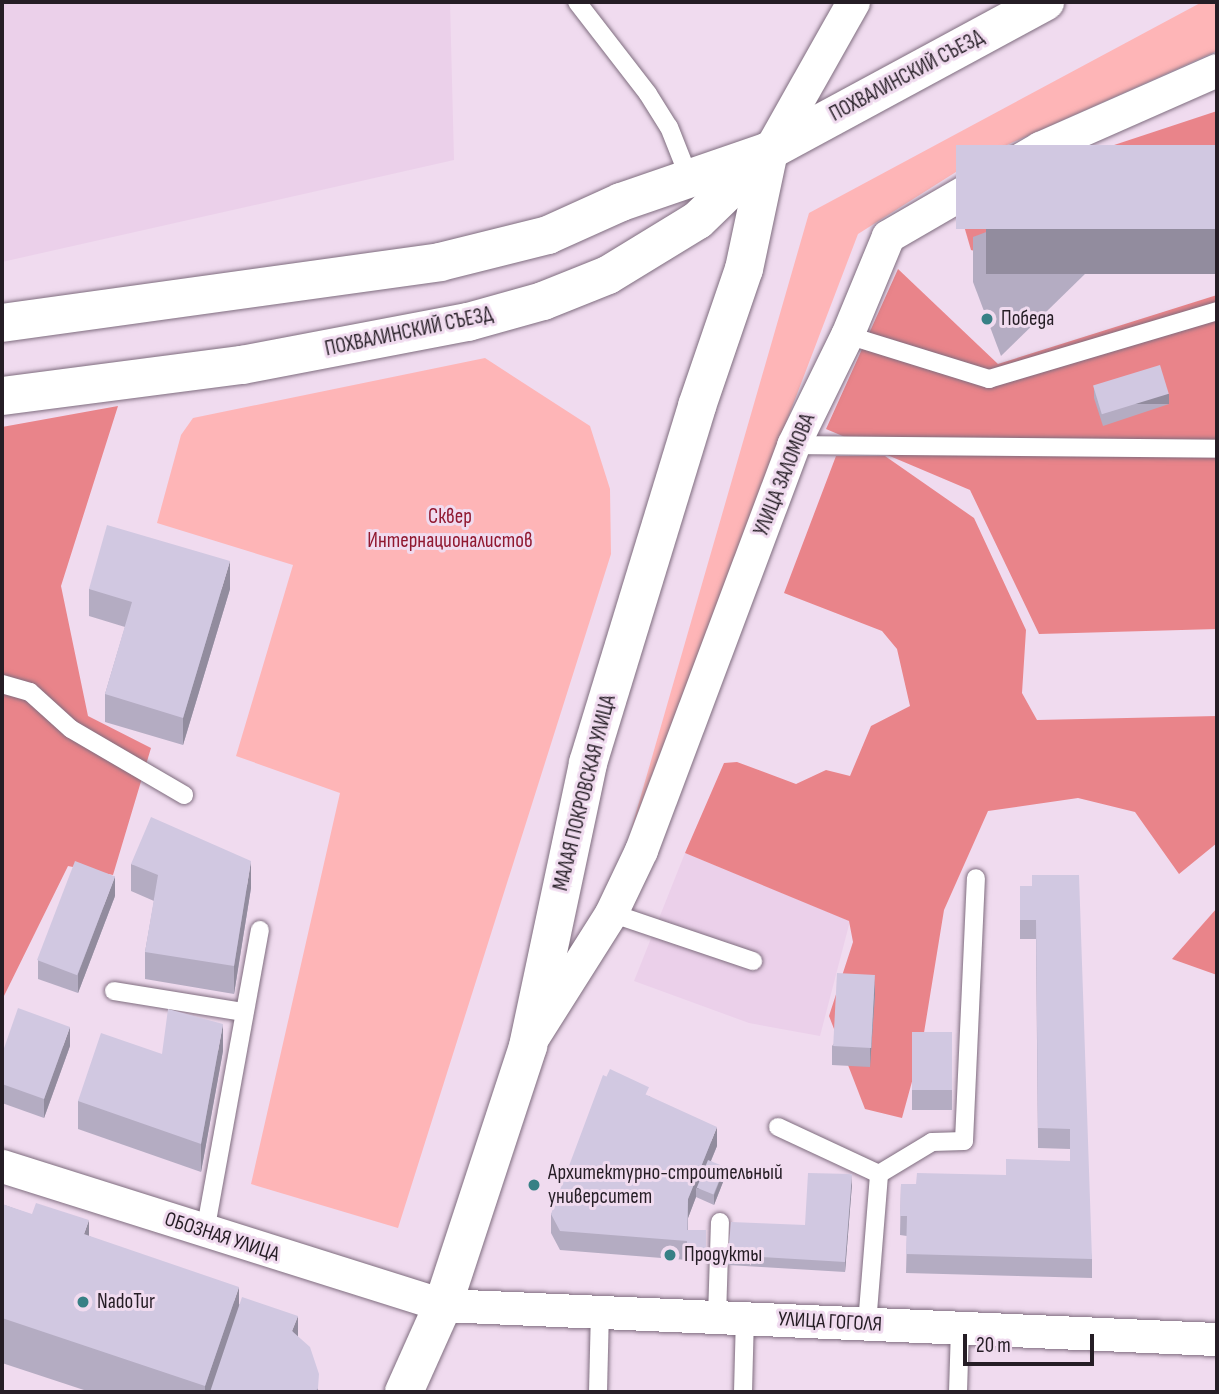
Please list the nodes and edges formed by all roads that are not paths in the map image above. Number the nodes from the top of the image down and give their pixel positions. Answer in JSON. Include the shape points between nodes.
{"nodes":[{"id":1,"x":577,"y":2,"type":"edge"},
{"id":2,"x":853,"y":2,"type":"edge"},
{"id":3,"x":1045,"y":2,"type":"edge"},
{"id":4,"x":1217,"y":70,"type":"edge"},
{"id":5,"x":769,"y":150,"type":"junction"},
{"id":6,"x":690,"y":180,"type":"junction"},
{"id":7,"x":1217,"y":311,"type":"edge"},
{"id":8,"x":2,"y":323,"type":"edge"},
{"id":9,"x":847,"y":335,"type":"junction"},
{"id":10,"x":2,"y":396,"type":"edge"},
{"id":11,"x":793,"y":445,"type":"junction"},
{"id":12,"x":1217,"y":449,"type":"edge"},
{"id":13,"x":2,"y":684,"type":"edge"},
{"id":14,"x":184,"y":795,"type":"dead end"},
{"id":15,"x":976,"y":878,"type":"dead end"},
{"id":16,"x":611,"y":913,"type":"junction"},
{"id":17,"x":260,"y":930,"type":"dead end"},
{"id":18,"x":753,"y":961,"type":"dead end"},
{"id":19,"x":114,"y":991,"type":"dead end"},
{"id":20,"x":244,"y":1012,"type":"junction"},
{"id":21,"x":528,"y":1046,"type":"junction"},
{"id":22,"x":778,"y":1127,"type":"dead end"},
{"id":23,"x":2,"y":1166,"type":"edge"},
{"id":24,"x":879,"y":1174,"type":"junction"},
{"id":25,"x":720,"y":1222,"type":"dead end"},
{"id":26,"x":205,"y":1232,"type":"junction"},
{"id":27,"x":443,"y":1305,"type":"junction"},
{"id":28,"x":600,"y":1312,"type":"junction"},
{"id":29,"x":731,"y":1318,"type":"junction"},
{"id":30,"x":867,"y":1324,"type":"junction"},
{"id":31,"x":960,"y":1328,"type":"junction"},
{"id":32,"x":1217,"y":1339,"type":"edge"},
{"id":33,"x":404,"y":1392,"type":"edge"},
{"id":34,"x":598,"y":1392,"type":"edge"},
{"id":35,"x":743,"y":1392,"type":"edge"},
{"id":36,"x":958,"y":1392,"type":"edge"}],
"edges":[{"from":1,"to":6,"type":"lane","via":[[655,105]]},
{"from":2,"to":5,"type":"street"},
{"from":3,"to":5,"type":"main road","name":"ПОХВАЛИНСКИЙ СЪЕЗД"},
{"from":4,"to":9,"type":"street","name":"УЛИЦА ЗАЛОМОВА","via":[[1040,148],[888,236]]},
{"from":5,"to":6,"type":"main road","name":"ПОХВАЛИНСКИЙ СЪЕЗД"},
{"from":5,"to":10,"type":"main road","name":"ПОХВАЛИНСКИЙ СЪЕЗД","via":[[698,220],[608,275],[544,301],[468,322],[242,365]]},
{"from":5,"to":21,"type":"main road","name":"МАЛАЯ ПОКРОВСКАЯ УЛИЦА","via":[[744,269],[588,763]]},
{"from":6,"to":8,"type":"main road","name":"ПОХВАЛИНСКИЙ СЪЕЗД","via":[[621,202],[548,235],[440,262]]},
{"from":7,"to":9,"type":"lane","via":[[989,379]]},
{"from":9,"to":11,"type":"street","name":"УЛИЦА ЗАЛОМОВА"},
{"from":11,"to":12,"type":"lane"},
{"from":11,"to":16,"type":"street","name":"УЛИЦА ЗАЛОМОВА","via":[[655,812]]},
{"from":13,"to":14,"type":"lane","via":[[30,692],[71,729]]},
{"from":15,"to":24,"type":"lane","via":[[964,1141],[932,1142]]},
{"from":16,"to":18,"type":"lane"},
{"from":16,"to":21,"type":"street","name":"УЛИЦА ЗАЛОМОВА"},
{"from":17,"to":20,"type":"lane"},
{"from":19,"to":20,"type":"lane"},
{"from":20,"to":26,"type":"lane"},
{"from":21,"to":27,"type":"main road","name":"МАЛАЯ ПОКРОВСКАЯ УЛИЦА"},
{"from":22,"to":24,"type":"lane"},
{"from":23,"to":26,"type":"street","name":"ОБОЗНАЯ УЛИЦА"},
{"from":24,"to":30,"type":"lane"},
{"from":25,"to":29,"type":"lane"},
{"from":26,"to":27,"type":"street","name":"ОБОЗНАЯ УЛИЦА"},
{"from":27,"to":28,"type":"street","name":"УЛИЦА ГОГОЛЯ"},
{"from":27,"to":33,"type":"main road","name":"МАЛАЯ ПОКРОВСКАЯ УЛИЦА"},
{"from":28,"to":29,"type":"street","name":"УЛИЦА ГОГОЛЯ"},
{"from":28,"to":34,"type":"lane"},
{"from":29,"to":30,"type":"street","name":"УЛИЦА ГОГОЛЯ"},
{"from":29,"to":35,"type":"lane"},
{"from":30,"to":31,"type":"street","name":"УЛИЦА ГОГОЛЯ"},
{"from":31,"to":32,"type":"street","name":"УЛИЦА ГОГОЛЯ"},
{"from":31,"to":36,"type":"lane"}]}
